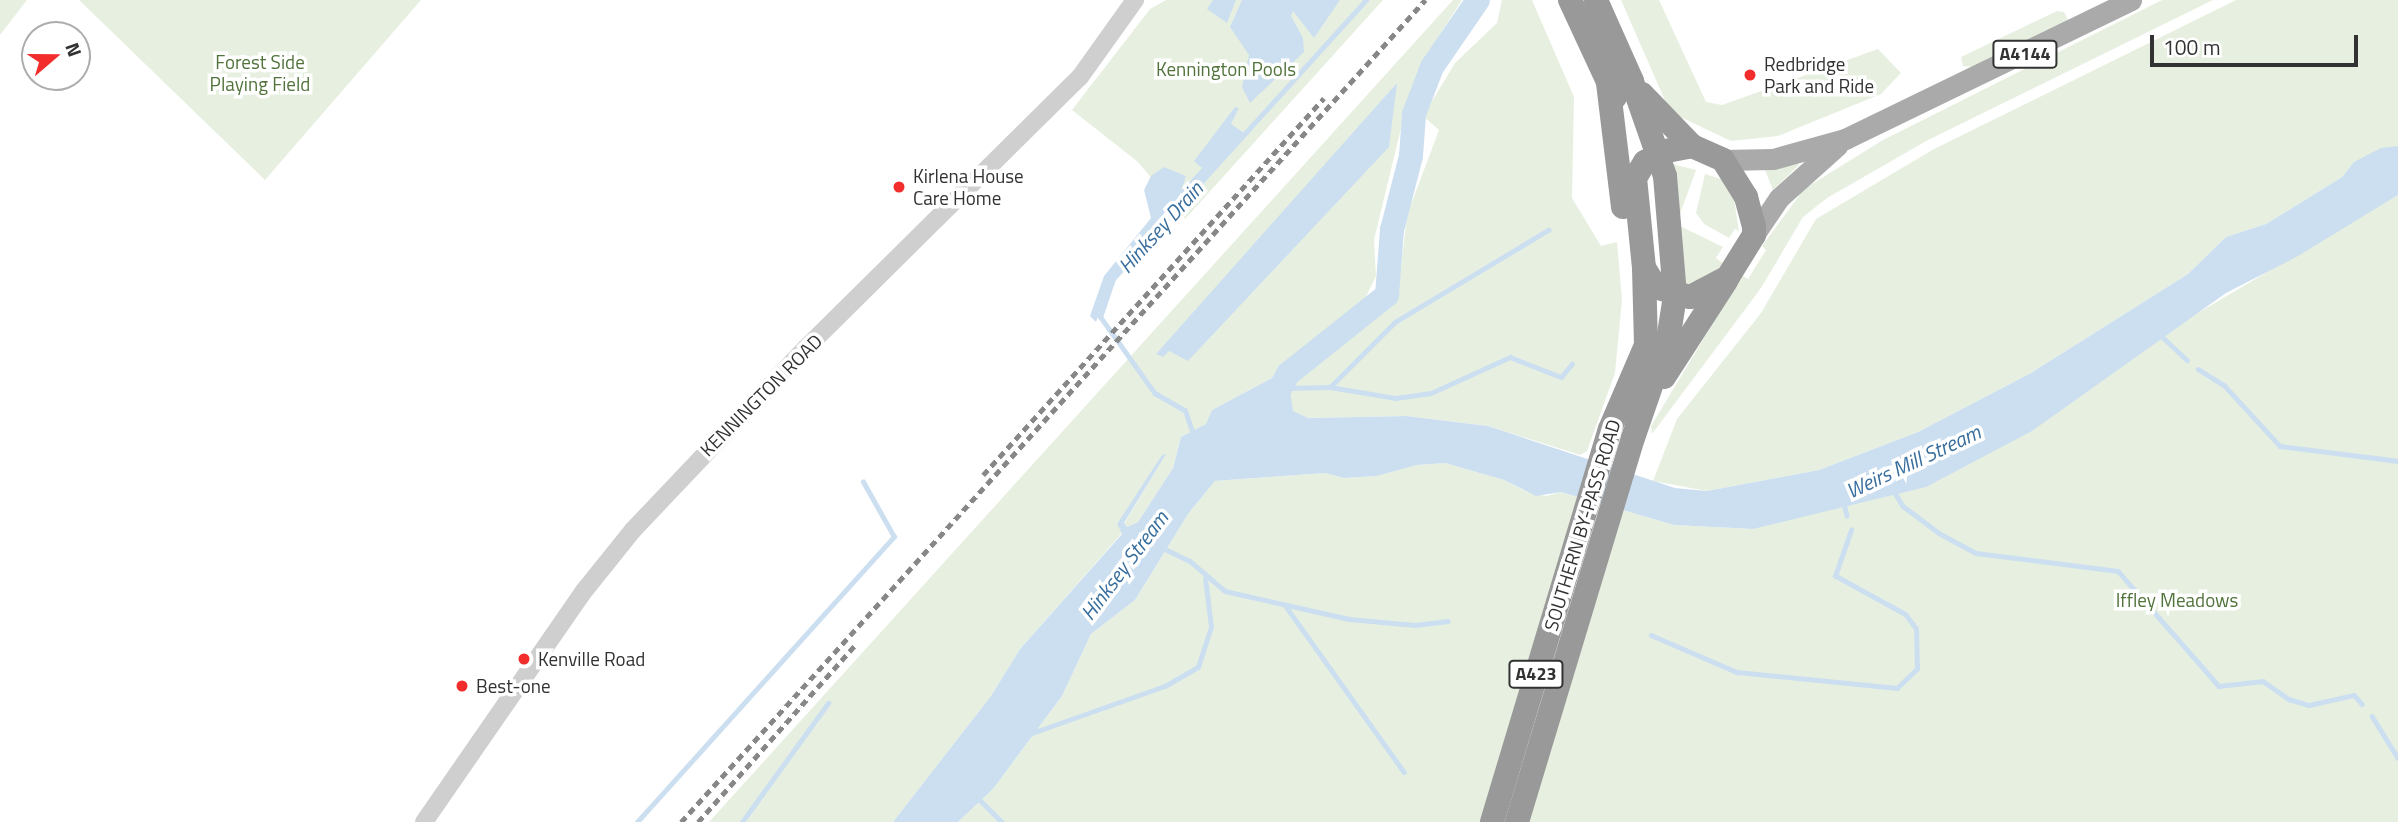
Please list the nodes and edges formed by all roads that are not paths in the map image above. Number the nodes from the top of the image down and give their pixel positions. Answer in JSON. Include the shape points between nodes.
{"nodes":[{"id":1,"x":1135,"y":0,"type":"edge"},
{"id":2,"x":1570,"y":0,"type":"edge"},
{"id":3,"x":1596,"y":0,"type":"edge"},
{"id":4,"x":2131,"y":0,"type":"edge"},
{"id":5,"x":1620,"y":82,"type":"junction"},
{"id":6,"x":1845,"y":139,"type":"junction"},
{"id":7,"x":1692,"y":146,"type":"junction"},
{"id":8,"x":1659,"y":155,"type":"junction"},
{"id":9,"x":1723,"y":160,"type":"junction"},
{"id":10,"x":1635,"y":178,"type":"junction"},
{"id":11,"x":1630,"y":206,"type":"junction"},
{"id":12,"x":1753,"y":237,"type":"junction"},
{"id":13,"x":1633,"y":241,"type":"junction"},
{"id":14,"x":1644,"y":268,"type":"junction"},
{"id":15,"x":1730,"y":273,"type":"junction"},
{"id":16,"x":1675,"y":295,"type":"junction"},
{"id":17,"x":1627,"y":383,"type":"junction"},
{"id":18,"x":1649,"y":397,"type":"junction"},
{"id":19,"x":424,"y":822,"type":"edge"},
{"id":20,"x":1492,"y":822,"type":"edge"},
{"id":21,"x":1517,"y":822,"type":"edge"}],
"edges":[{"from":1,"to":19,"type":"street","name":"KENNINGTON ROAD","via":[[1080,77],[806,348],[632,530],[584,591]]},
{"from":2,"to":5,"type":"highway","name":"SOUTHERN BY-PASS ROAD","number":"A423"},
{"from":3,"to":5,"type":"highway","name":"SOUTHERN BY-PASS ROAD","number":"A423"},
{"from":4,"to":6,"type":"main road","number":"A4144"},
{"from":5,"to":7,"type":"highway","name":"SOUTHERN BY-PASS ROAD","number":"A423"},
{"from":5,"to":8,"type":"highway","name":"SOUTHERN BY-PASS ROAD","number":"A423"},
{"from":5,"to":10,"type":"highway","name":"SOUTHERN BY-PASS ROAD","number":"A423"},
{"from":5,"to":11,"type":"highway","number":"A423"},
{"from":6,"to":9,"type":"main road","number":"A4144","via":[[1773,159]]},
{"from":6,"to":12,"type":"main road","number":"A4144","via":[[1779,198]]},
{"from":7,"to":8,"type":"highway"},
{"from":7,"to":9,"type":"highway"},
{"from":8,"to":10,"type":"highway","via":[[1640,165]]},
{"from":8,"to":16,"type":"highway","name":"SOUTHERN BY-PASS ROAD","number":"A423"},
{"from":9,"to":12,"type":"highway","via":[[1746,197]]},
{"from":10,"to":11,"type":"highway","name":"SOUTHERN BY-PASS ROAD"},
{"from":11,"to":13,"type":"highway"},
{"from":12,"to":15,"type":"highway","name":"SOUTHERN BY-PASS ROAD"},
{"from":13,"to":14,"type":"highway","name":"SOUTHERN BY-PASS ROAD"},
{"from":13,"to":17,"type":"highway","number":"A423"},
{"from":14,"to":16,"type":"highway","via":[[1656,287]]},
{"from":14,"to":17,"type":"highway","name":"SOUTHERN BY-PASS ROAD","number":"A423","via":[[1646,345]]},
{"from":15,"to":16,"type":"highway","via":[[1702,294]]},
{"from":15,"to":18,"type":"highway","name":"SOUTHERN BY-PASS ROAD","number":"A423","via":[[1695,334]]},
{"from":16,"to":18,"type":"highway","name":"SOUTHERN BY-PASS ROAD","number":"A423","via":[[1670,334]]},
{"from":17,"to":20,"type":"highway","name":"SOUTHERN BY-PASS ROAD","number":"A423"},
{"from":18,"to":21,"type":"highway","name":"SOUTHERN BY-PASS ROAD","number":"A423"}]}
